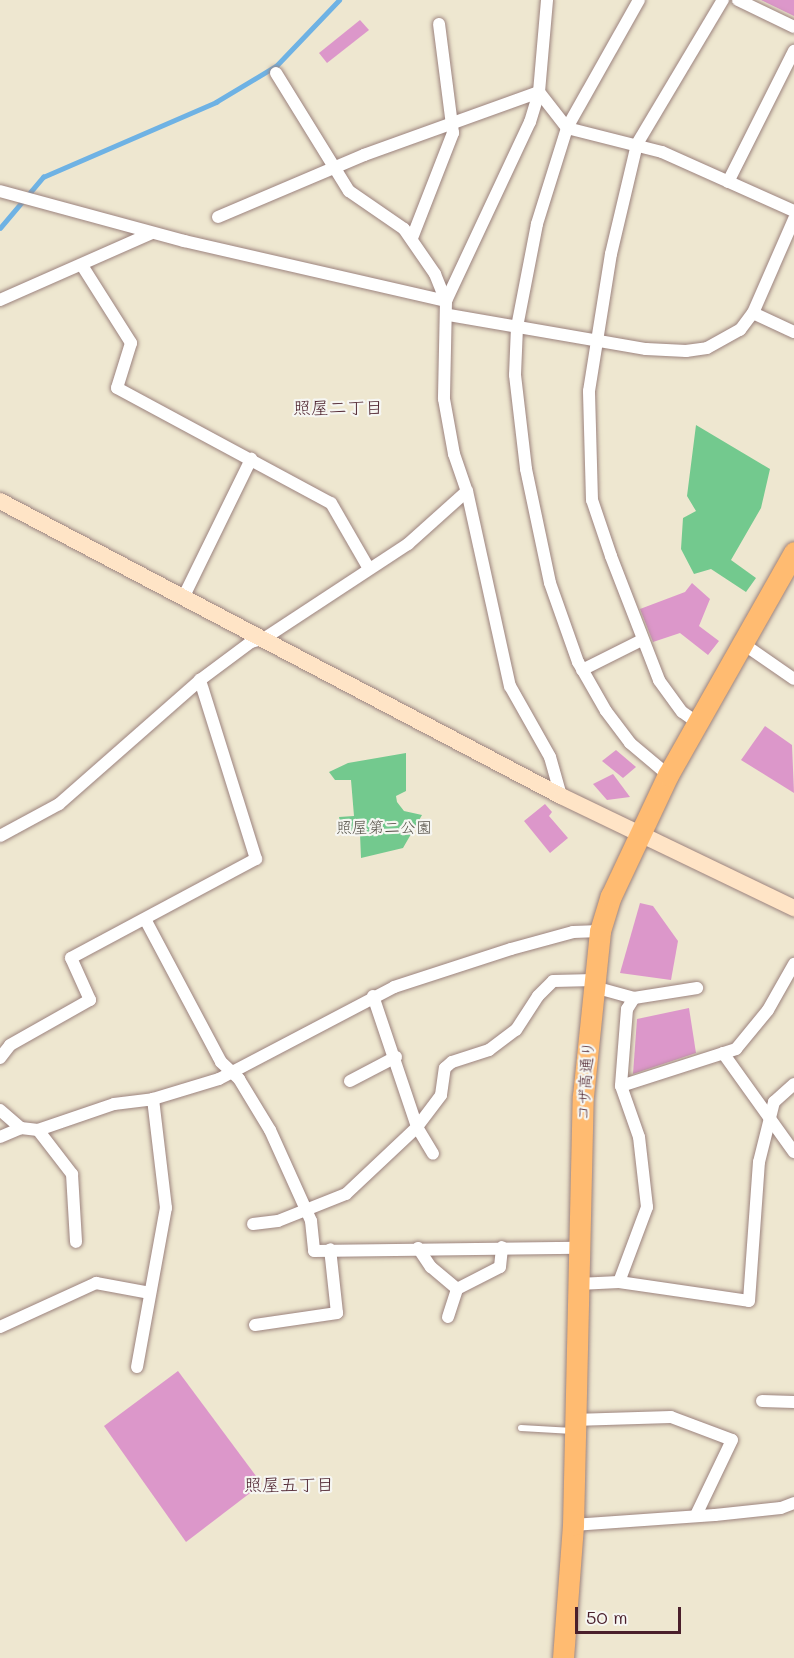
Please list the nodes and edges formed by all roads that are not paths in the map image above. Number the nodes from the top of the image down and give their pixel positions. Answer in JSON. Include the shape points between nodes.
{"nodes":[{"id":1,"x":547,"y":0,"type":"edge"},
{"id":2,"x":639,"y":0,"type":"edge"},
{"id":3,"x":723,"y":0,"type":"edge"},
{"id":4,"x":738,"y":0,"type":"edge"},
{"id":5,"x":439,"y":24,"type":"dead end"},
{"id":6,"x":794,"y":27,"type":"edge"},
{"id":7,"x":794,"y":51,"type":"edge"},
{"id":8,"x":276,"y":73,"type":"dead end"},
{"id":9,"x":539,"y":92,"type":"junction"},
{"id":10,"x":453,"y":124,"type":"junction"},
{"id":11,"x":567,"y":128,"type":"junction"},
{"id":12,"x":637,"y":144,"type":"junction"},
{"id":13,"x":335,"y":169,"type":"junction"},
{"id":14,"x":728,"y":182,"type":"junction"},
{"id":15,"x":5,"y":193,"type":"edge"},
{"id":16,"x":794,"y":211,"type":"edge"},
{"id":17,"x":218,"y":217,"type":"dead end"},
{"id":18,"x":794,"y":219,"type":"edge"},
{"id":19,"x":152,"y":233,"type":"junction"},
{"id":20,"x":412,"y":238,"type":"junction"},
{"id":21,"x":83,"y":267,"type":"junction"},
{"id":22,"x":0,"y":300,"type":"edge"},
{"id":23,"x":446,"y":301,"type":"junction"},
{"id":24,"x":449,"y":315,"type":"junction"},
{"id":25,"x":751,"y":316,"type":"junction"},
{"id":26,"x":517,"y":327,"type":"junction"},
{"id":27,"x":794,"y":332,"type":"edge"},
{"id":28,"x":596,"y":342,"type":"junction"},
{"id":29,"x":251,"y":459,"type":"junction"},
{"id":30,"x":468,"y":491,"type":"junction"},
{"id":31,"x":0,"y":501,"type":"edge"},
{"id":32,"x":794,"y":552,"type":"edge"},
{"id":33,"x":368,"y":567,"type":"junction"},
{"id":34,"x":184,"y":596,"type":"junction"},
{"id":35,"x":265,"y":638,"type":"junction"},
{"id":36,"x":642,"y":640,"type":"junction"},
{"id":37,"x":742,"y":644,"type":"junction"},
{"id":38,"x":582,"y":670,"type":"junction"},
{"id":39,"x":794,"y":679,"type":"edge"},
{"id":40,"x":200,"y":680,"type":"junction"},
{"id":41,"x":698,"y":723,"type":"junction"},
{"id":42,"x":668,"y":775,"type":"junction"},
{"id":43,"x":561,"y":796,"type":"junction"},
{"id":44,"x":640,"y":835,"type":"junction"},
{"id":45,"x":0,"y":836,"type":"edge"},
{"id":46,"x":794,"y":908,"type":"edge"},
{"id":47,"x":145,"y":919,"type":"junction"},
{"id":48,"x":600,"y":931,"type":"junction"},
{"id":49,"x":794,"y":964,"type":"edge"},
{"id":50,"x":594,"y":984,"type":"junction"},
{"id":51,"x":697,"y":988,"type":"dead end"},
{"id":52,"x":373,"y":996,"type":"junction"},
{"id":53,"x":634,"y":998,"type":"junction"},
{"id":54,"x":723,"y":1053,"type":"junction"},
{"id":55,"x":396,"y":1057,"type":"junction"},
{"id":56,"x":0,"y":1058,"type":"edge"},
{"id":57,"x":231,"y":1072,"type":"junction"},
{"id":58,"x":350,"y":1081,"type":"dead end"},
{"id":59,"x":794,"y":1084,"type":"edge"},
{"id":60,"x":621,"y":1086,"type":"junction"},
{"id":61,"x":153,"y":1099,"type":"junction"},
{"id":62,"x":0,"y":1110,"type":"edge"},
{"id":63,"x":770,"y":1119,"type":"junction"},
{"id":64,"x":417,"y":1127,"type":"junction"},
{"id":65,"x":21,"y":1128,"type":"junction"},
{"id":66,"x":38,"y":1130,"type":"junction"},
{"id":67,"x":0,"y":1137,"type":"edge"},
{"id":68,"x":794,"y":1152,"type":"edge"},
{"id":69,"x":433,"y":1154,"type":"dead end"},
{"id":70,"x":306,"y":1209,"type":"junction"},
{"id":71,"x":253,"y":1224,"type":"dead end"},
{"id":72,"x":76,"y":1242,"type":"dead end"},
{"id":73,"x":502,"y":1247,"type":"junction"},
{"id":74,"x":418,"y":1248,"type":"junction"},
{"id":75,"x":578,"y":1248,"type":"junction"},
{"id":76,"x":330,"y":1250,"type":"junction"},
{"id":77,"x":619,"y":1282,"type":"junction"},
{"id":78,"x":578,"y":1284,"type":"junction"},
{"id":79,"x":457,"y":1289,"type":"junction"},
{"id":80,"x":150,"y":1293,"type":"junction"},
{"id":81,"x":448,"y":1317,"type":"dead end"},
{"id":82,"x":255,"y":1325,"type":"dead end"},
{"id":83,"x":0,"y":1327,"type":"edge"},
{"id":84,"x":137,"y":1367,"type":"dead end"},
{"id":85,"x":762,"y":1401,"type":"dead end"},
{"id":86,"x":794,"y":1402,"type":"edge"},
{"id":87,"x":573,"y":1425,"type":"junction"},
{"id":88,"x":521,"y":1428,"type":"dead end"},
{"id":89,"x":794,"y":1503,"type":"edge"},
{"id":90,"x":696,"y":1515,"type":"junction"},
{"id":91,"x":573,"y":1525,"type":"junction"},
{"id":92,"x":563,"y":1658,"type":"edge"}],
"edges":[{"from":1,"to":9,"type":"street"},
{"from":2,"to":11,"type":"street"},
{"from":3,"to":12,"type":"street"},
{"from":4,"to":6,"type":"street"},
{"from":5,"to":10,"type":"street"},
{"from":7,"to":14,"type":"street"},
{"from":8,"to":13,"type":"street"},
{"from":9,"to":10,"type":"street"},
{"from":9,"to":11,"type":"street"},
{"from":9,"to":23,"type":"street","via":[[530,122]]},
{"from":10,"to":13,"type":"street"},
{"from":10,"to":20,"type":"street","via":[[453,133]]},
{"from":11,"to":12,"type":"street"},
{"from":11,"to":26,"type":"street","via":[[537,224]]},
{"from":12,"to":14,"type":"street"},
{"from":12,"to":28,"type":"street"},
{"from":13,"to":17,"type":"street"},
{"from":13,"to":20,"type":"street","via":[[357,199]]},
{"from":14,"to":16,"type":"street"},
{"from":15,"to":19,"type":"street"},
{"from":18,"to":25,"type":"street"},
{"from":19,"to":21,"type":"street"},
{"from":19,"to":23,"type":"street"},
{"from":20,"to":23,"type":"street","via":[[435,274]]},
{"from":21,"to":22,"type":"street"},
{"from":21,"to":29,"type":"street","via":[[131,343],[117,388]]},
{"from":23,"to":24,"type":"street"},
{"from":24,"to":26,"type":"street"},
{"from":24,"to":30,"type":"street","via":[[444,399],[454,454]]},
{"from":25,"to":27,"type":"street"},
{"from":25,"to":28,"type":"street","via":[[725,340],[686,351]]},
{"from":26,"to":28,"type":"street"},
{"from":26,"to":38,"type":"street","via":[[515,375],[526,469],[550,583]]},
{"from":28,"to":36,"type":"street","via":[[589,391],[592,500]]},
{"from":29,"to":33,"type":"street","via":[[331,503]]},
{"from":29,"to":34,"type":"street"},
{"from":30,"to":33,"type":"street","via":[[408,544]]},
{"from":30,"to":43,"type":"street","via":[[510,686],[550,757]]},
{"from":31,"to":34,"type":"street"},
{"from":32,"to":37,"type":"highway","name":"コザ高通り"},
{"from":33,"to":35,"type":"street"},
{"from":34,"to":35,"type":"street"},
{"from":35,"to":40,"type":"street","via":[[251,642]]},
{"from":35,"to":43,"type":"street"},
{"from":36,"to":38,"type":"street"},
{"from":36,"to":41,"type":"street","via":[[659,680],[682,712]]},
{"from":37,"to":39,"type":"street"},
{"from":37,"to":41,"type":"highway","name":"コザ高通り"},
{"from":38,"to":42,"type":"street","via":[[630,743]]},
{"from":40,"to":45,"type":"street","via":[[59,804]]},
{"from":40,"to":47,"type":"street","via":[[256,859]]},
{"from":41,"to":42,"type":"highway","name":"コザ高通り"},
{"from":42,"to":44,"type":"highway","name":"コザ高通り"},
{"from":43,"to":44,"type":"street"},
{"from":44,"to":46,"type":"street"},
{"from":44,"to":48,"type":"highway","name":"コザ高通り"},
{"from":47,"to":56,"type":"street","via":[[71,958],[90,1000],[10,1045]]},
{"from":47,"to":57,"type":"street","via":[[221,1062]]},
{"from":48,"to":50,"type":"highway","name":"コザ高通り"},
{"from":48,"to":52,"type":"street","via":[[573,932],[465,962]]},
{"from":49,"to":54,"type":"street","via":[[768,1010],[736,1049]]},
{"from":50,"to":53,"type":"street"},
{"from":50,"to":64,"type":"street","via":[[553,981],[516,1030],[489,1050],[452,1062],[445,1068],[441,1095]]},
{"from":50,"to":75,"type":"highway","name":"コザ高通り","via":[[586,1056]]},
{"from":51,"to":53,"type":"street"},
{"from":52,"to":55,"type":"street"},
{"from":52,"to":57,"type":"street"},
{"from":53,"to":60,"type":"street","via":[[627,1009]]},
{"from":54,"to":60,"type":"street"},
{"from":54,"to":63,"type":"street"},
{"from":55,"to":58,"type":"street"},
{"from":55,"to":64,"type":"street"},
{"from":57,"to":61,"type":"street"},
{"from":57,"to":70,"type":"street","via":[[249,1092],[270,1130]]},
{"from":59,"to":63,"type":"street","via":[[774,1102]]},
{"from":60,"to":77,"type":"street","via":[[639,1137],[647,1207]]},
{"from":61,"to":66,"type":"street","via":[[114,1104]]},
{"from":61,"to":80,"type":"street","via":[[166,1208]]},
{"from":62,"to":65,"type":"street"},
{"from":63,"to":68,"type":"street"},
{"from":63,"to":77,"type":"street","via":[[759,1162],[749,1301]]},
{"from":64,"to":69,"type":"street"},
{"from":64,"to":70,"type":"street","via":[[346,1194]]},
{"from":65,"to":66,"type":"street"},
{"from":65,"to":67,"type":"street"},
{"from":66,"to":72,"type":"street","via":[[72,1174]]},
{"from":70,"to":71,"type":"street","via":[[278,1221]]},
{"from":70,"to":76,"type":"street","via":[[314,1251]]},
{"from":73,"to":74,"type":"street"},
{"from":73,"to":75,"type":"street"},
{"from":73,"to":79,"type":"street","via":[[500,1266]]},
{"from":74,"to":76,"type":"street"},
{"from":74,"to":79,"type":"street","via":[[431,1267]]},
{"from":75,"to":78,"type":"highway","name":"コザ高通り"},
{"from":76,"to":82,"type":"street","via":[[337,1312]]},
{"from":77,"to":78,"type":"street"},
{"from":78,"to":87,"type":"highway","name":"コザ高通り"},
{"from":79,"to":81,"type":"street"},
{"from":80,"to":83,"type":"street","via":[[96,1283]]},
{"from":80,"to":84,"type":"street"},
{"from":85,"to":86,"type":"street"},
{"from":87,"to":88,"type":"lane"},
{"from":87,"to":90,"type":"street","via":[[671,1417],[732,1440]]},
{"from":87,"to":91,"type":"highway","name":"コザ高通り"},
{"from":89,"to":90,"type":"street","via":[[781,1508]]},
{"from":90,"to":91,"type":"street"},
{"from":91,"to":92,"type":"highway","name":"コザ高通り"}]}
